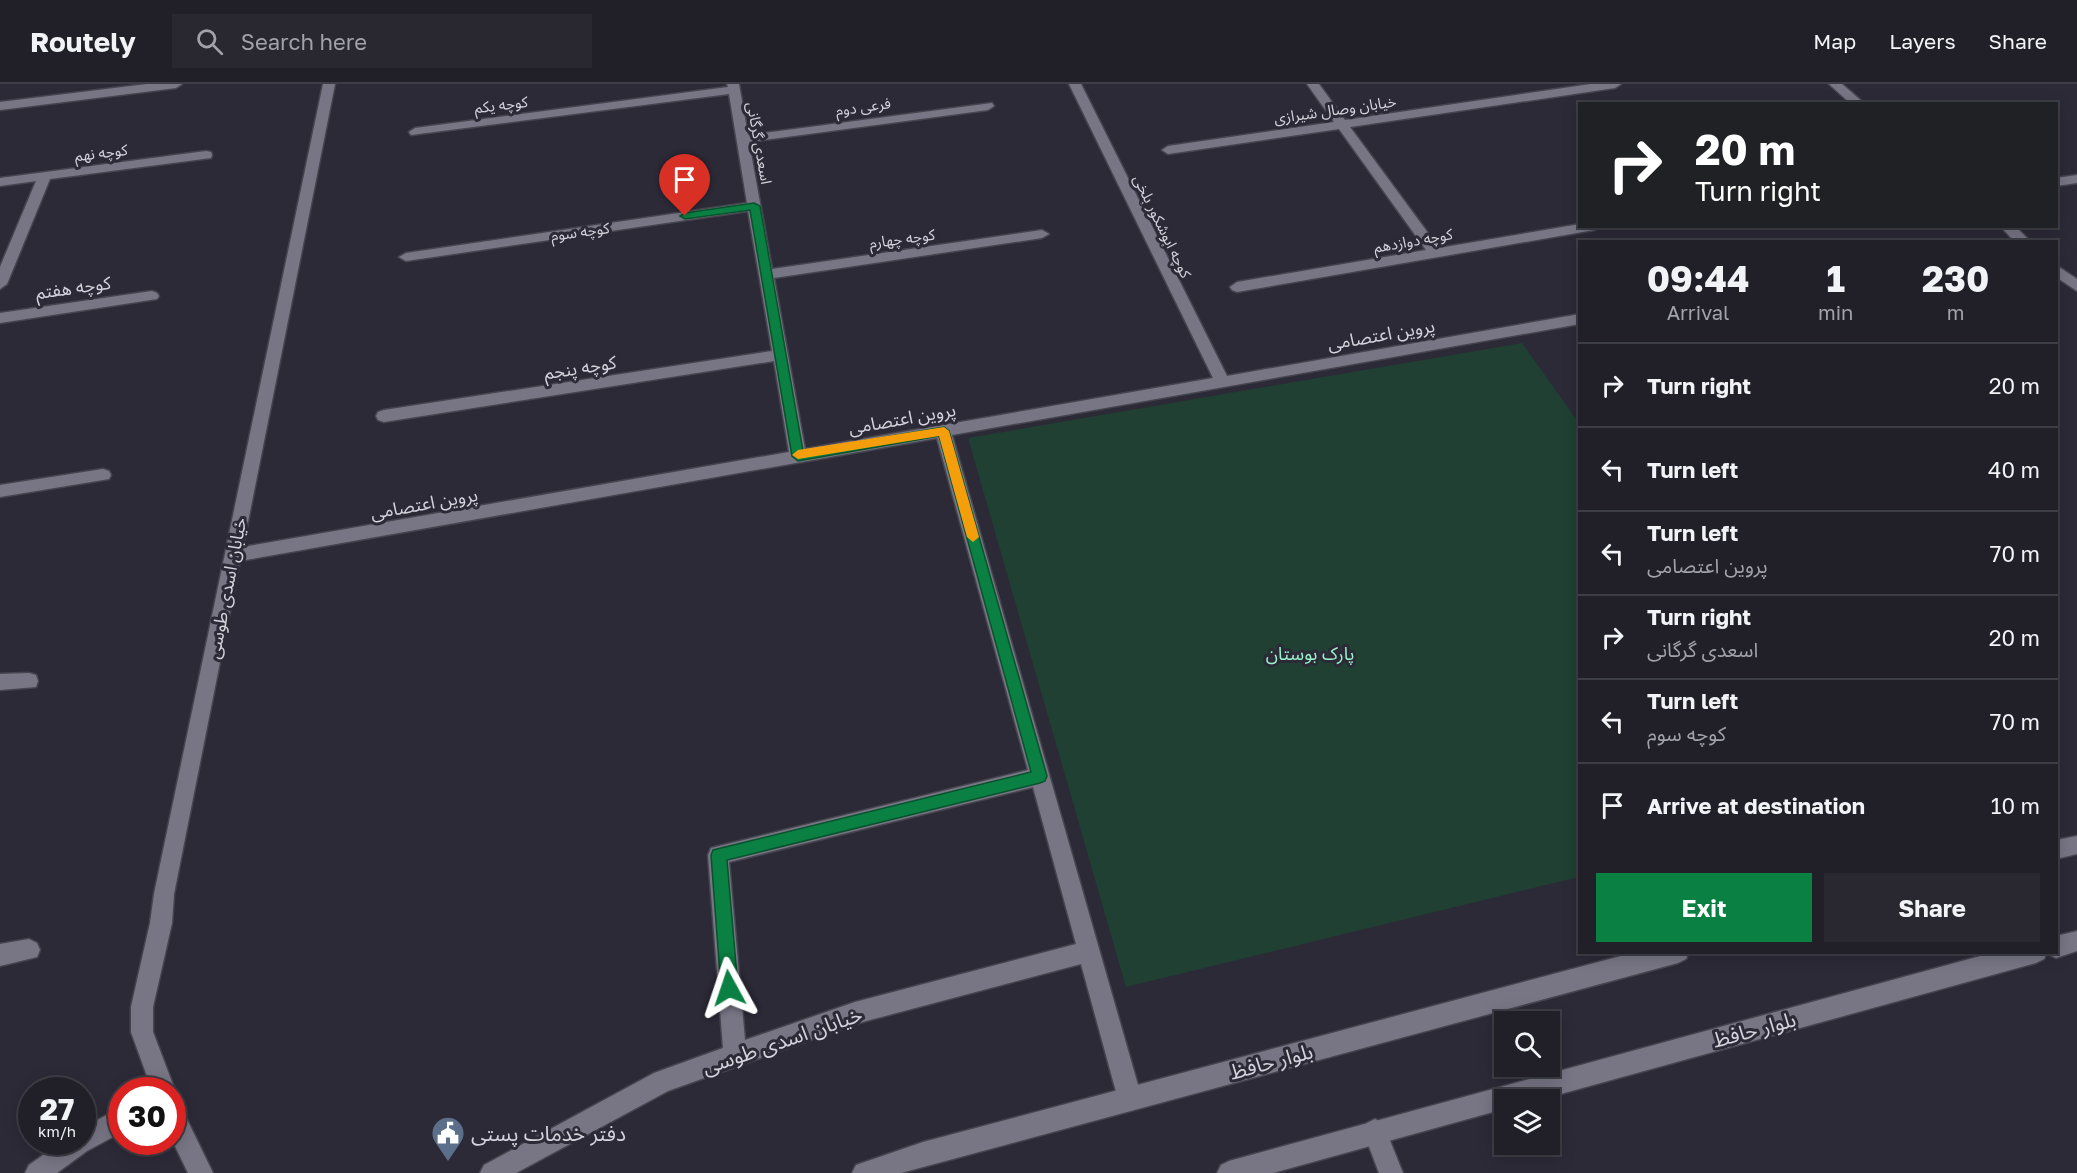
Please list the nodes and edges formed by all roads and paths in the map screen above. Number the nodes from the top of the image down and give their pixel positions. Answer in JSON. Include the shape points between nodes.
{"nodes":[{"id":1,"x":176,"y":84,"type":"edge"},
{"id":2,"x":328,"y":84,"type":"edge"},
{"id":3,"x":1075,"y":84,"type":"edge"},
{"id":4,"x":1313,"y":84,"type":"edge"},
{"id":5,"x":1615,"y":84,"type":"edge"},
{"id":6,"x":1835,"y":84,"type":"edge"},
{"id":7,"x":734,"y":87,"type":"edge"},
{"id":8,"x":1573,"y":87,"type":"edge"},
{"id":9,"x":1587,"y":102,"type":"edge"},
{"id":10,"x":1856,"y":102,"type":"edge"},
{"id":11,"x":0,"y":106,"type":"edge"},
{"id":12,"x":988,"y":106,"type":"dead end"},
{"id":13,"x":1342,"y":124,"type":"junction"},
{"id":14,"x":415,"y":132,"type":"dead end"},
{"id":15,"x":743,"y":138,"type":"junction"},
{"id":16,"x":1168,"y":150,"type":"dead end"},
{"id":17,"x":206,"y":155,"type":"dead end"},
{"id":18,"x":45,"y":176,"type":"junction"},
{"id":19,"x":2077,"y":179,"type":"edge"},
{"id":20,"x":0,"y":182,"type":"edge"},
{"id":21,"x":2058,"y":182,"type":"edge"},
{"id":22,"x":754,"y":206,"type":"junction"},
{"id":23,"x":1582,"y":228,"type":"edge"},
{"id":24,"x":2008,"y":228,"type":"edge"},
{"id":25,"x":1042,"y":234,"type":"dead end"},
{"id":26,"x":2021,"y":240,"type":"edge"},
{"id":27,"x":1435,"y":253,"type":"junction"},
{"id":28,"x":406,"y":257,"type":"dead end"},
{"id":29,"x":2058,"y":271,"type":"edge"},
{"id":30,"x":767,"y":274,"type":"junction"},
{"id":31,"x":0,"y":284,"type":"edge"},
{"id":32,"x":1237,"y":286,"type":"dead end"},
{"id":33,"x":2077,"y":286,"type":"edge"},
{"id":34,"x":152,"y":296,"type":"dead end"},
{"id":35,"x":0,"y":318,"type":"edge"},
{"id":36,"x":1578,"y":319,"type":"edge"},
{"id":37,"x":781,"y":355,"type":"junction"},
{"id":38,"x":1222,"y":382,"type":"junction"},
{"id":39,"x":384,"y":417,"type":"dead end"},
{"id":40,"x":944,"y":431,"type":"junction"},
{"id":41,"x":798,"y":456,"type":"junction"},
{"id":42,"x":103,"y":475,"type":"dead end"},
{"id":43,"x":0,"y":491,"type":"edge"},
{"id":44,"x":232,"y":556,"type":"junction"},
{"id":45,"x":0,"y":681,"type":"edge"},
{"id":46,"x":29,"y":681,"type":"dead end"},
{"id":47,"x":1040,"y":776,"type":"junction"},
{"id":48,"x":2077,"y":844,"type":"edge"},
{"id":49,"x":2058,"y":849,"type":"edge"},
{"id":50,"x":2077,"y":942,"type":"edge"},
{"id":51,"x":2058,"y":947,"type":"edge"},
{"id":52,"x":28,"y":950,"type":"dead end"},
{"id":53,"x":1089,"y":951,"type":"junction"},
{"id":54,"x":1671,"y":954,"type":"edge"},
{"id":55,"x":2029,"y":954,"type":"edge"},
{"id":56,"x":0,"y":955,"type":"edge"},
{"id":57,"x":735,"y":1055,"type":"junction"},
{"id":58,"x":158,"y":1077,"type":"edge"},
{"id":59,"x":1130,"y":1099,"type":"junction"},
{"id":60,"x":108,"y":1127,"type":"edge"},
{"id":61,"x":1375,"y":1131,"type":"junction"},
{"id":62,"x":186,"y":1142,"type":"edge"},
{"id":63,"x":37,"y":1173,"type":"edge"},
{"id":64,"x":201,"y":1173,"type":"edge"},
{"id":65,"x":492,"y":1173,"type":"edge"},
{"id":66,"x":864,"y":1173,"type":"edge"},
{"id":67,"x":1229,"y":1173,"type":"edge"},
{"id":68,"x":1391,"y":1173,"type":"edge"}],
"edges":[{"from":1,"to":11,"type":"street"},
{"from":2,"to":44,"type":"street","name":"خیابان اسدی طوسی"},
{"from":3,"to":38,"type":"street","name":"کوچه ابوشکور بلخی"},
{"from":4,"to":13,"type":"street"},
{"from":5,"to":8,"type":"street","name":"خیابان وصال شیرازی"},
{"from":6,"to":10,"type":"street"},
{"from":7,"to":14,"type":"street","name":"کوچه یکم"},
{"from":7,"to":15,"type":"street","name":"اسعدی گرگانی"},
{"from":8,"to":9,"type":"street"},
{"from":8,"to":13,"type":"street","name":"خیابان وصال شیرازی"},
{"from":12,"to":15,"type":"street","name":"فرعی دوم"},
{"from":13,"to":16,"type":"street","name":"خیابان وصال شیرازی"},
{"from":13,"to":27,"type":"street"},
{"from":15,"to":22,"type":"street","name":"اسعدی گرگانی"},
{"from":17,"to":18,"type":"street","name":"کوچه نهم"},
{"from":18,"to":20,"type":"street","name":"کوچه نهم"},
{"from":18,"to":31,"type":"street"},
{"from":19,"to":21,"type":"street"},
{"from":22,"to":28,"type":"street","name":"کوچه سوم"},
{"from":22,"to":30,"type":"street","name":"اسعدی گرگانی"},
{"from":23,"to":27,"type":"street","name":"کوچه دوازدهم"},
{"from":24,"to":26,"type":"street"},
{"from":25,"to":30,"type":"street","name":"کوچه چهارم"},
{"from":27,"to":32,"type":"street","name":"کوچه دوازدهم"},
{"from":29,"to":33,"type":"street"},
{"from":30,"to":37,"type":"street","name":"اسعدی گرگانی"},
{"from":34,"to":35,"type":"street","name":"کوچه هفتم"},
{"from":36,"to":38,"type":"street","name":"پروین اعتصامی"},
{"from":37,"to":39,"type":"street","name":"کوچه پنجم"},
{"from":37,"to":41,"type":"street","name":"اسعدی گرگانی"},
{"from":38,"to":40,"type":"street","name":"پروین اعتصامی"},
{"from":40,"to":41,"type":"street","name":"پروین اعتصامی"},
{"from":40,"to":47,"type":"street"},
{"from":41,"to":44,"type":"street","name":"پروین اعتصامی"},
{"from":42,"to":43,"type":"street"},
{"from":44,"to":58,"type":"street","name":"خیابان اسدی طوسی","via":[[142,1007],[142,1032]]},
{"from":45,"to":46,"type":"street"},
{"from":47,"to":53,"type":"street"},
{"from":47,"to":57,"type":"street","via":[[718,855]]},
{"from":48,"to":49,"type":"street"},
{"from":50,"to":51,"type":"street"},
{"from":52,"to":56,"type":"street"},
{"from":53,"to":57,"type":"street","name":"خیابان اسدی طوسی","via":[[855,1013]]},
{"from":53,"to":59,"type":"street"},
{"from":54,"to":59,"type":"street","name":"بلوار حافظ"},
{"from":55,"to":61,"type":"street","name":"بلوار حافظ"},
{"from":57,"to":65,"type":"street","name":"خیابان اسدی طوسی","via":[[662,1082]]},
{"from":59,"to":66,"type":"street","name":"بلوار حافظ"},
{"from":60,"to":63,"type":"street"},
{"from":61,"to":67,"type":"street","name":"بلوار حافظ"},
{"from":61,"to":68,"type":"street"},
{"from":62,"to":64,"type":"street"}]}
